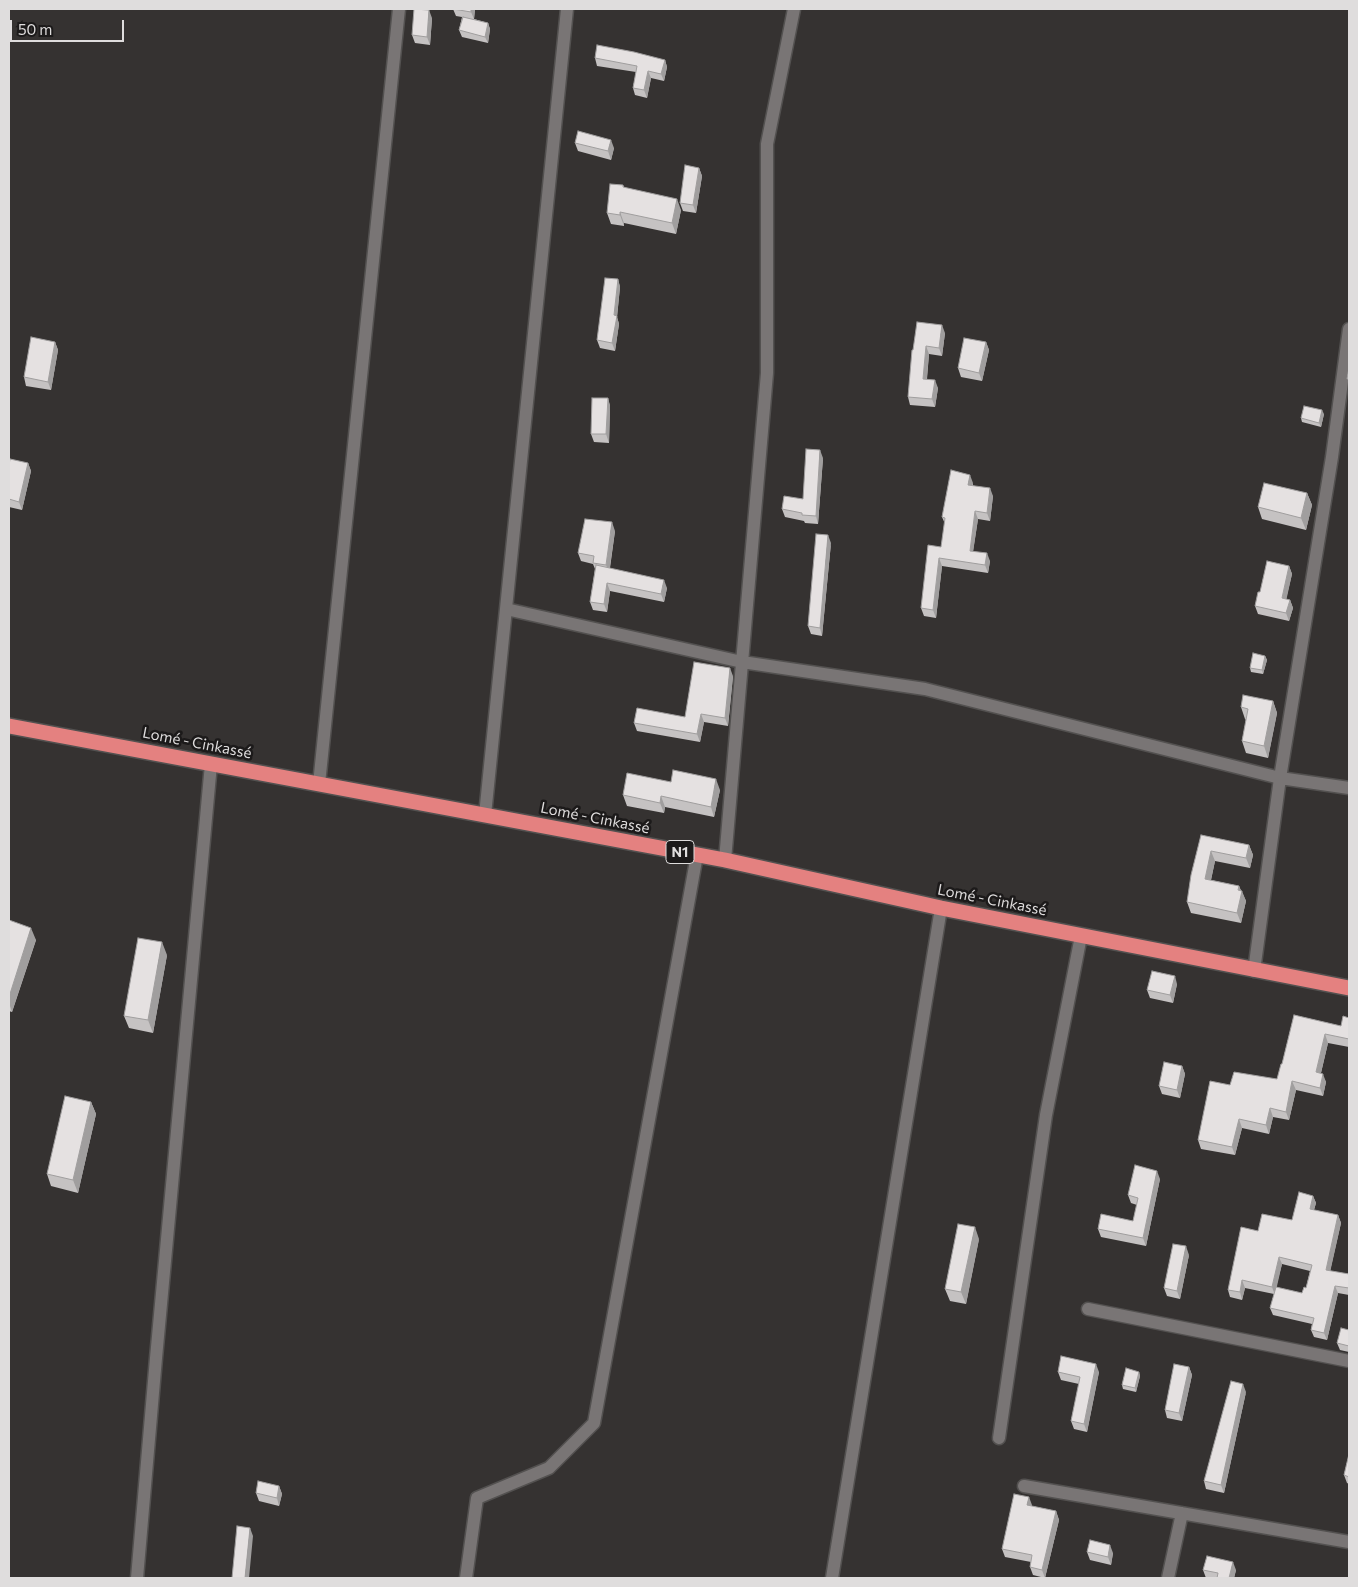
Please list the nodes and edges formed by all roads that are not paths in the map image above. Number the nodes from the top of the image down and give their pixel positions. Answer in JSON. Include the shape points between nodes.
{"nodes":[{"id":1,"x":399,"y":9,"type":"edge"},
{"id":2,"x":567,"y":9,"type":"edge"},
{"id":3,"x":794,"y":9,"type":"edge"},
{"id":4,"x":1349,"y":329,"type":"edge"},
{"id":5,"x":506,"y":609,"type":"junction"},
{"id":6,"x":742,"y":662,"type":"junction"},
{"id":7,"x":9,"y":726,"type":"edge"},
{"id":8,"x":211,"y":764,"type":"junction"},
{"id":9,"x":1280,"y":778,"type":"junction"},
{"id":10,"x":319,"y":784,"type":"junction"},
{"id":11,"x":1349,"y":788,"type":"edge"},
{"id":12,"x":485,"y":815,"type":"junction"},
{"id":13,"x":697,"y":855,"type":"junction"},
{"id":14,"x":725,"y":860,"type":"junction"},
{"id":15,"x":942,"y":908,"type":"junction"},
{"id":16,"x":1081,"y":936,"type":"junction"},
{"id":17,"x":1254,"y":971,"type":"junction"},
{"id":18,"x":1349,"y":988,"type":"edge"},
{"id":19,"x":1088,"y":1309,"type":"dead end"},
{"id":20,"x":1349,"y":1361,"type":"edge"},
{"id":21,"x":999,"y":1438,"type":"dead end"},
{"id":22,"x":1024,"y":1486,"type":"dead end"},
{"id":23,"x":1182,"y":1513,"type":"junction"},
{"id":24,"x":1349,"y":1542,"type":"edge"},
{"id":25,"x":138,"y":1578,"type":"edge"},
{"id":26,"x":466,"y":1578,"type":"edge"},
{"id":27,"x":832,"y":1578,"type":"edge"},
{"id":28,"x":1168,"y":1578,"type":"edge"}],
"edges":[{"from":1,"to":10,"type":"street"},
{"from":2,"to":5,"type":"street"},
{"from":3,"to":6,"type":"street","via":[[768,144],[767,374]]},
{"from":4,"to":9,"type":"street","via":[[1332,457]]},
{"from":5,"to":6,"type":"street"},
{"from":5,"to":12,"type":"street"},
{"from":6,"to":9,"type":"street","via":[[925,689]]},
{"from":6,"to":14,"type":"street"},
{"from":7,"to":8,"type":"highway","name":"Lomé - Cinkassé","number":"N1"},
{"from":8,"to":10,"type":"highway","name":"Lomé - Cinkassé","number":"N1"},
{"from":8,"to":25,"type":"street"},
{"from":9,"to":11,"type":"street"},
{"from":9,"to":17,"type":"street"},
{"from":10,"to":12,"type":"highway","name":"Lomé - Cinkassé","number":"N1"},
{"from":12,"to":13,"type":"highway","name":"Lomé - Cinkassé","number":"N1"},
{"from":13,"to":14,"type":"highway","name":"Lomé - Cinkassé","number":"N1"},
{"from":13,"to":26,"type":"street","via":[[594,1422],[550,1468],[477,1498]]},
{"from":14,"to":15,"type":"highway","name":"Lomé - Cinkassé","number":"N1"},
{"from":15,"to":16,"type":"highway","name":"Lomé - Cinkassé","number":"N1"},
{"from":15,"to":27,"type":"street"},
{"from":16,"to":17,"type":"highway","name":"Lomé - Cinkassé","number":"N1"},
{"from":16,"to":21,"type":"street","via":[[1046,1115]]},
{"from":17,"to":18,"type":"highway","name":"Lomé - Cinkassé","number":"N1"},
{"from":19,"to":20,"type":"street"},
{"from":22,"to":23,"type":"street"},
{"from":23,"to":24,"type":"street"},
{"from":23,"to":28,"type":"street"}]}
